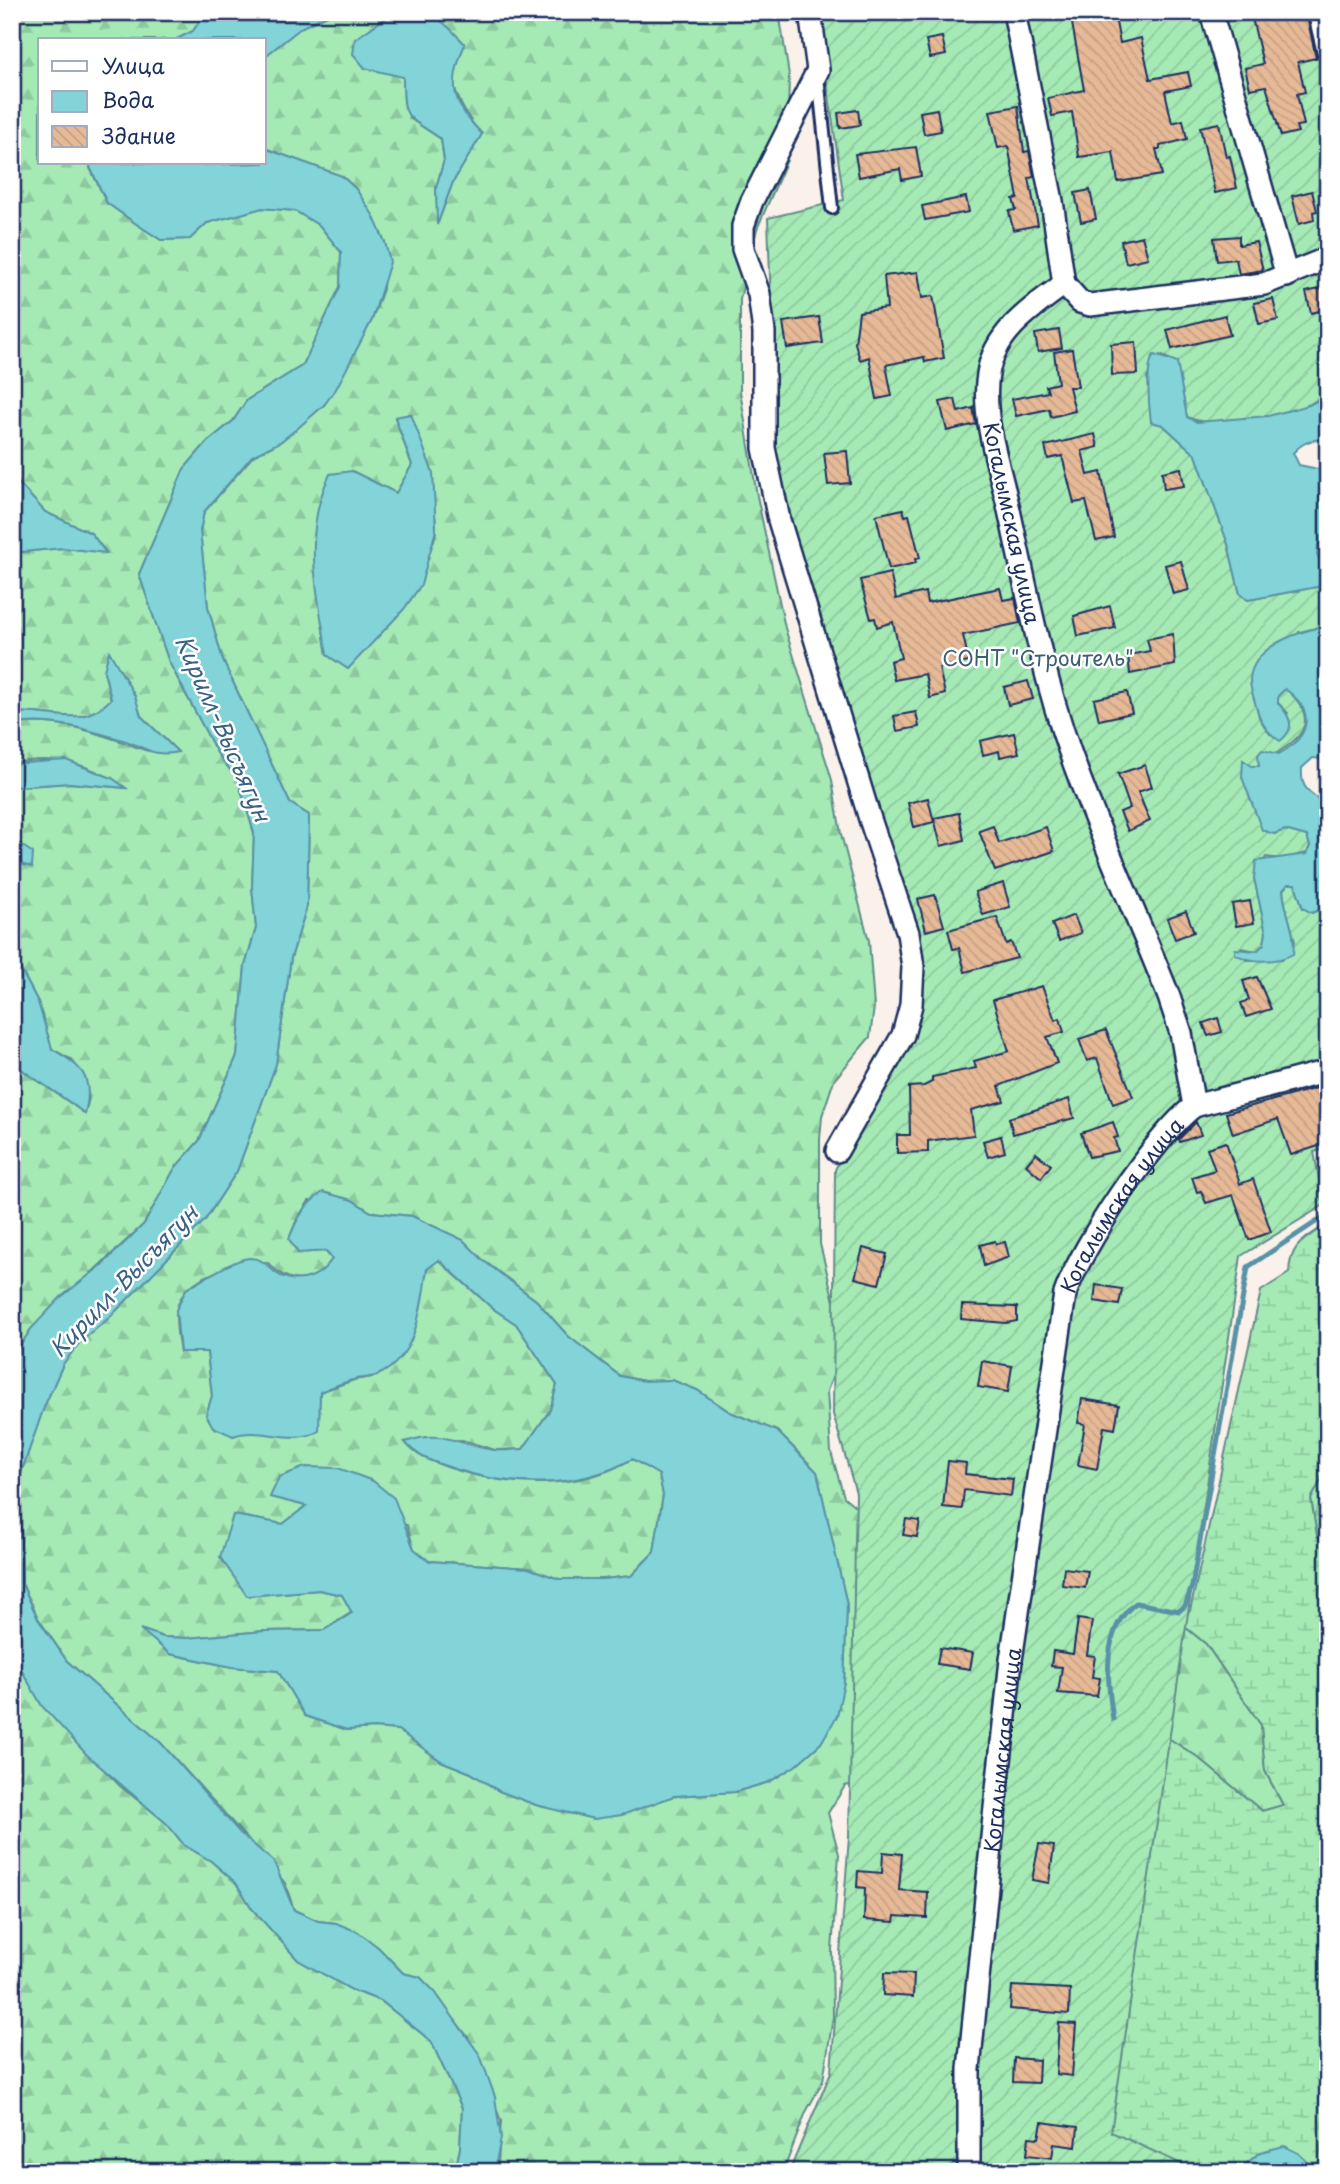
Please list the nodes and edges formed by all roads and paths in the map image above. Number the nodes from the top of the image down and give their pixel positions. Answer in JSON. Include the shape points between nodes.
{"nodes":[{"id":1,"x":810,"y":12,"type":"edge"},
{"id":2,"x":1014,"y":12,"type":"edge"},
{"id":3,"x":1211,"y":12,"type":"edge"},
{"id":4,"x":1319,"y":12,"type":"edge"},
{"id":5,"x":1328,"y":50,"type":"edge"},
{"id":6,"x":818,"y":70,"type":"junction"},
{"id":7,"x":832,"y":208,"type":"dead end"},
{"id":8,"x":1328,"y":258,"type":"edge"},
{"id":9,"x":1287,"y":276,"type":"junction"},
{"id":10,"x":1064,"y":284,"type":"junction"},
{"id":11,"x":1328,"y":1071,"type":"edge"},
{"id":12,"x":1194,"y":1106,"type":"junction"},
{"id":13,"x":837,"y":1151,"type":"dead end"},
{"id":14,"x":969,"y":2172,"type":"edge"}],
"edges":[{"from":1,"to":6,"type":"street"},
{"from":2,"to":10,"type":"street"},
{"from":3,"to":9,"type":"street"},
{"from":4,"to":5,"type":"street"},
{"from":6,"to":7,"type":"lane"},
{"from":6,"to":13,"type":"street","via":[[743,226],[743,249],[759,294],[764,332],[764,448],[779,520],[908,933],[913,967],[911,1005],[903,1035]]},
{"from":8,"to":9,"type":"street"},
{"from":9,"to":10,"type":"street","via":[[1228,290],[1090,304],[1080,302]]},
{"from":10,"to":12,"type":"street","name":"Когалымская улица","via":[[1017,321],[995,352],[988,374],[991,427],[1053,698],[1070,752],[1169,997],[1181,1033]]},
{"from":11,"to":12,"type":"street"},
{"from":12,"to":14,"type":"street","name":"Когалымская улица","via":[[1156,1145],[1081,1257],[1065,1294],[1011,1660],[995,1804],[969,2069]]}]}
